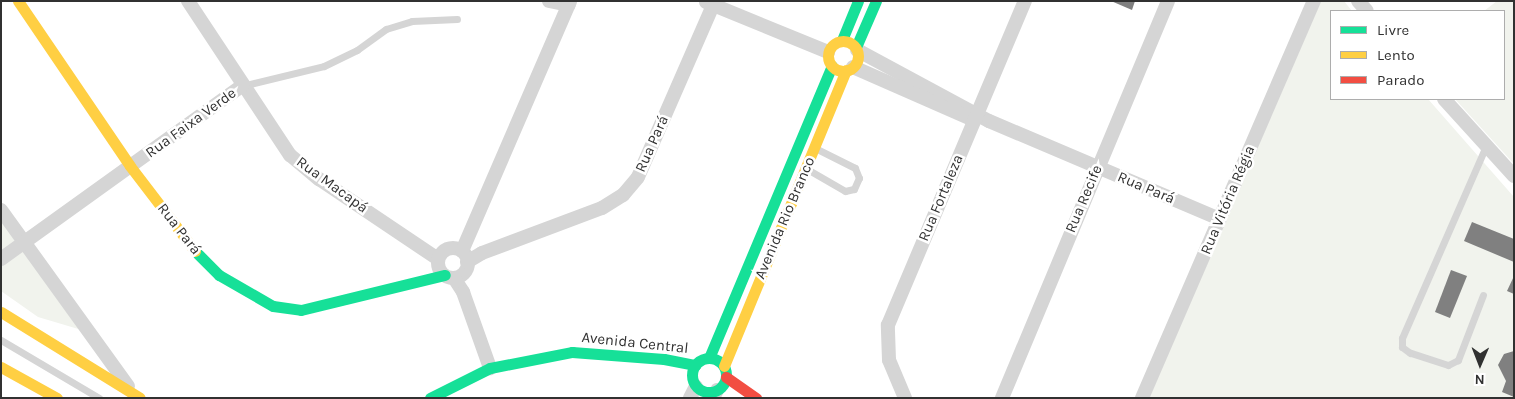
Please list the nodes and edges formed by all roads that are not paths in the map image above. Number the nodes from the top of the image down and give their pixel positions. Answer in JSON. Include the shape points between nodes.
{"nodes":[{"id":1,"x":18,"y":1,"type":"edge"},
{"id":2,"x":188,"y":1,"type":"edge"},
{"id":3,"x":549,"y":1,"type":"edge"},
{"id":4,"x":858,"y":1,"type":"edge"},
{"id":5,"x":876,"y":1,"type":"edge"},
{"id":6,"x":1025,"y":1,"type":"edge"},
{"id":7,"x":1168,"y":1,"type":"edge"},
{"id":8,"x":1314,"y":1,"type":"edge"},
{"id":9,"x":711,"y":2,"type":"edge"},
{"id":10,"x":570,"y":3,"type":"edge"},
{"id":11,"x":458,"y":19,"type":"dead end"},
{"id":12,"x":842,"y":40,"type":"junction"},
{"id":13,"x":856,"y":49,"type":"junction"},
{"id":14,"x":830,"y":59,"type":"junction"},
{"id":15,"x":849,"y":68,"type":"junction"},
{"id":16,"x":877,"y":69,"type":"junction"},
{"id":17,"x":242,"y":86,"type":"junction"},
{"id":18,"x":1445,"y":100,"type":"edge"},
{"id":19,"x":975,"y":116,"type":"junction"},
{"id":20,"x":1486,"y":146,"type":"junction"},
{"id":21,"x":815,"y":148,"type":"junction"},
{"id":22,"x":130,"y":166,"type":"junction"},
{"id":23,"x":1097,"y":167,"type":"junction"},
{"id":24,"x":806,"y":169,"type":"junction"},
{"id":25,"x":1514,"y":176,"type":"edge"},
{"id":26,"x":1,"y":210,"type":"edge"},
{"id":27,"x":1220,"y":219,"type":"junction"},
{"id":28,"x":24,"y":242,"type":"junction"},
{"id":29,"x":1,"y":259,"type":"edge"},
{"id":30,"x":452,"y":259,"type":"junction"},
{"id":31,"x":424,"y":278,"type":"joint"},
{"id":32,"x":1483,"y":295,"type":"dead end"},
{"id":33,"x":1,"y":312,"type":"edge"},
{"id":34,"x":92,"y":338,"type":"junction"},
{"id":35,"x":1,"y":340,"type":"edge"},
{"id":36,"x":710,"y":358,"type":"junction"},
{"id":37,"x":74,"y":359,"type":"junction"},
{"id":38,"x":695,"y":365,"type":"junction"},
{"id":39,"x":1,"y":367,"type":"edge"},
{"id":40,"x":490,"y":368,"type":"junction"},
{"id":41,"x":725,"y":371,"type":"junction"},
{"id":42,"x":693,"y":392,"type":"edge"},
{"id":43,"x":715,"y":394,"type":"edge"},
{"id":44,"x":137,"y":396,"type":"edge"},
{"id":45,"x":56,"y":398,"type":"edge"},
{"id":46,"x":99,"y":398,"type":"edge"},
{"id":47,"x":430,"y":398,"type":"edge"},
{"id":48,"x":756,"y":398,"type":"edge"},
{"id":49,"x":905,"y":398,"type":"edge"},
{"id":50,"x":1002,"y":398,"type":"edge"},
{"id":51,"x":1142,"y":398,"type":"edge"}],
"edges":[{"from":1,"to":22,"type":"street","name":"Rua Pará"},
{"from":2,"to":17,"type":"street","name":"Rua Macapá"},
{"from":3,"to":10,"type":"street"},
{"from":4,"to":12,"type":"street"},
{"from":5,"to":13,"type":"street"},
{"from":6,"to":19,"type":"street","name":"Rua Fortaleza"},
{"from":7,"to":23,"type":"street","name":"Rua Recife"},
{"from":8,"to":27,"type":"street","name":"Rua Vitória Régia"},
{"from":9,"to":14,"type":"street","name":"Rua Pará"},
{"from":9,"to":30,"type":"street","name":"Rua Pará","via":[[638,177],[623,195],[602,208],[482,253]]},
{"from":10,"to":30,"type":"street"},
{"from":11,"to":17,"type":"lane","name":"Rua Faixa Verde","via":[[412,22],[386,29],[357,50],[324,66]]},
{"from":12,"to":13,"type":"street"},
{"from":12,"to":14,"type":"street","via":[[833,44]]},
{"from":13,"to":15,"type":"street","name":"Avenida Rio Branco"},
{"from":13,"to":16,"type":"street","name":"Rua Pará"},
{"from":14,"to":15,"type":"street"},
{"from":14,"to":36,"type":"street","name":"Avenida Rio Branco"},
{"from":15,"to":16,"type":"street","name":"Rua Pará"},
{"from":15,"to":21,"type":"street","name":"Avenida Rio Branco"},
{"from":16,"to":19,"type":"street","name":"Rua Pará"},
{"from":17,"to":22,"type":"street","name":"Rua Faixa Verde"},
{"from":17,"to":30,"type":"street","name":"Rua Macapá","via":[[290,155],[319,179]]},
{"from":18,"to":20,"type":"street"},
{"from":19,"to":23,"type":"street","name":"Rua Pará"},
{"from":19,"to":49,"type":"street","name":"Rua Fortaleza","via":[[888,325],[889,360]]},
{"from":20,"to":25,"type":"street"},
{"from":20,"to":32,"type":"lane","via":[[1402,338],[1402,347],[1410,353],[1448,365],[1458,360]]},
{"from":21,"to":24,"type":"street","name":"Avenida Rio Branco"},
{"from":21,"to":24,"type":"lane","via":[[855,168],[859,178],[854,189],[845,191]]},
{"from":22,"to":28,"type":"street","name":"Rua Faixa Verde"},
{"from":22,"to":31,"type":"street","name":"Rua Pará","via":[[192,247],[219,276],[272,306],[301,310]]},
{"from":23,"to":27,"type":"street","name":"Rua Pará"},
{"from":23,"to":50,"type":"street","name":"Rua Recife"},
{"from":24,"to":41,"type":"street","name":"Avenida Rio Branco"},
{"from":26,"to":28,"type":"street"},
{"from":27,"to":51,"type":"street","name":"Rua Vitória Régia"},
{"from":28,"to":29,"type":"street","name":"Rua Faixa Verde"},
{"from":28,"to":34,"type":"street"},
{"from":30,"to":31,"type":"street","name":"Rua Pará"},
{"from":30,"to":40,"type":"street","name":"Rua Macapá"},
{"from":33,"to":37,"type":"street"},
{"from":34,"to":37,"type":"street"},
{"from":34,"to":44,"type":"street"},
{"from":35,"to":46,"type":"lane"},
{"from":36,"to":38,"type":"street"},
{"from":36,"to":41,"type":"street"},
{"from":37,"to":44,"type":"street"},
{"from":38,"to":40,"type":"street","name":"Avenida Central","via":[[664,359],[572,352]]},
{"from":38,"to":42,"type":"street"},
{"from":39,"to":45,"type":"street"},
{"from":40,"to":47,"type":"street","name":"Avenida Central"},
{"from":41,"to":43,"type":"street","name":"Avenida Rio Branco"},
{"from":41,"to":48,"type":"street"},
{"from":42,"to":43,"type":"street"}]}
